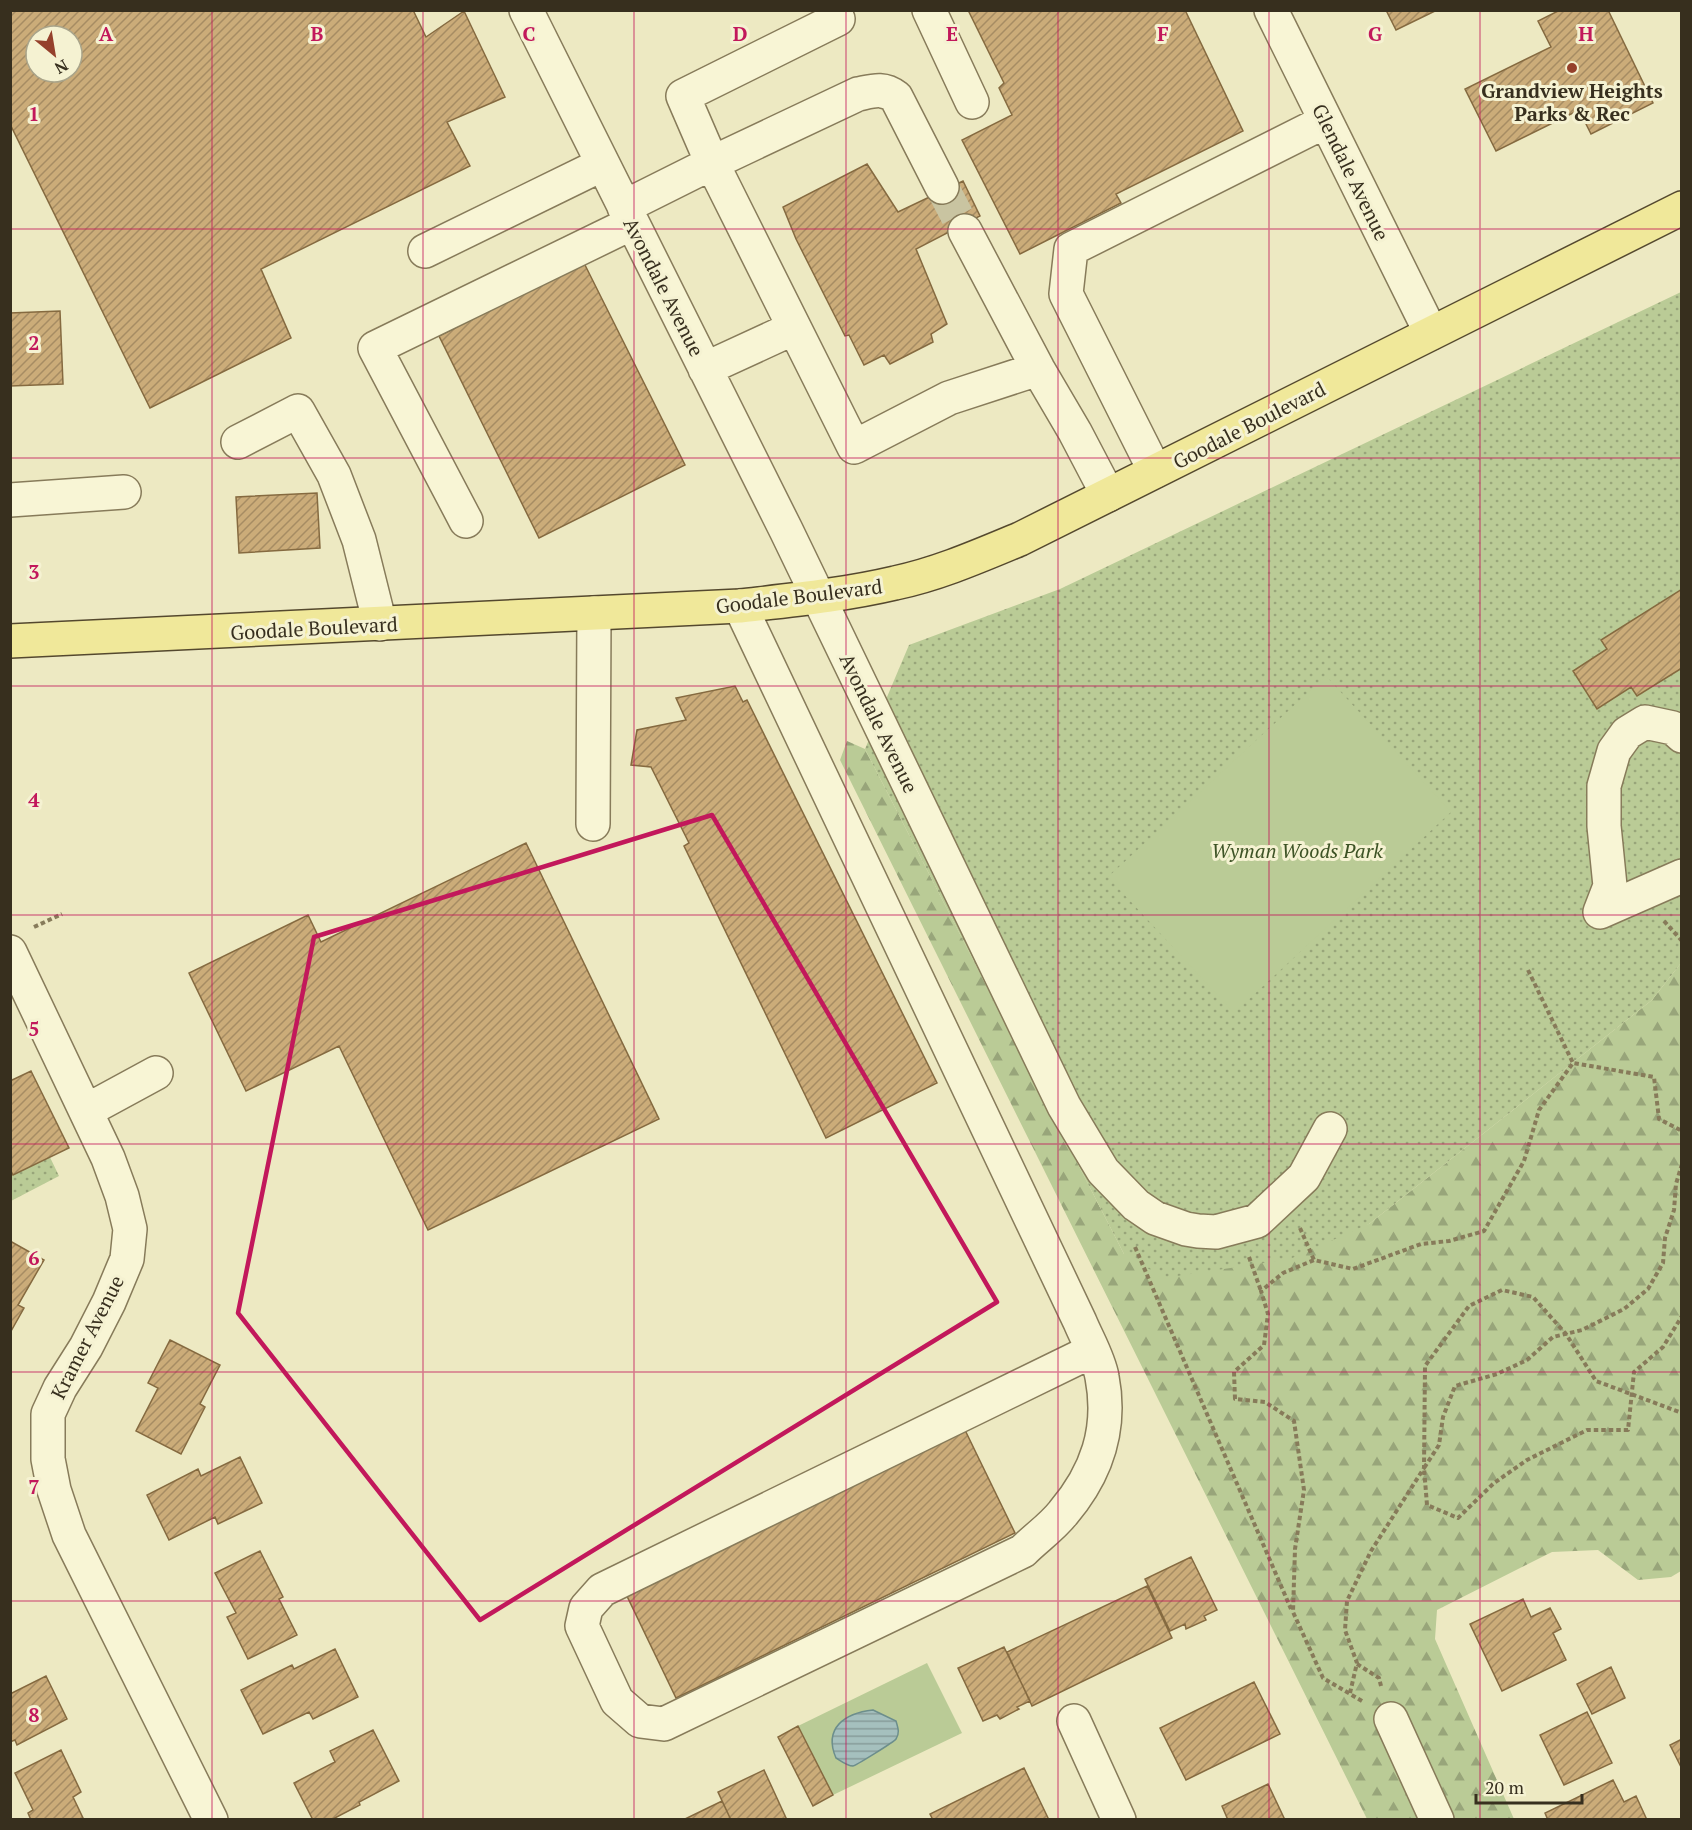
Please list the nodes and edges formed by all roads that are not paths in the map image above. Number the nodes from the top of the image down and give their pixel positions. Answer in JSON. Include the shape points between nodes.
{"nodes":[{"id":1,"x":526,"y":10,"type":"edge"},
{"id":2,"x":929,"y":10,"type":"edge"},
{"id":3,"x":1271,"y":10,"type":"edge"},
{"id":4,"x":838,"y":19,"type":"dead end"},
{"id":5,"x":972,"y":102,"type":"dead end"},
{"id":6,"x":1326,"y":121,"type":"junction"},
{"id":7,"x":712,"y":163,"type":"junction"},
{"id":8,"x":603,"y":164,"type":"junction"},
{"id":9,"x":942,"y":187,"type":"tunnel mouth"},
{"id":10,"x":1682,"y":208,"type":"edge"},
{"id":11,"x":628,"y":215,"type":"junction"},
{"id":12,"x":965,"y":231,"type":"tunnel mouth"},
{"id":13,"x":425,"y":250,"type":"dead end"},
{"id":14,"x":794,"y":328,"type":"junction"},
{"id":15,"x":1431,"y":333,"type":"junction"},
{"id":16,"x":705,"y":369,"type":"junction"},
{"id":17,"x":1038,"y":369,"type":"junction"},
{"id":18,"x":238,"y":442,"type":"dead end"},
{"id":19,"x":1155,"y":471,"type":"junction"},
{"id":20,"x":124,"y":492,"type":"dead end"},
{"id":21,"x":1108,"y":495,"type":"junction"},
{"id":22,"x":10,"y":500,"type":"edge"},
{"id":23,"x":466,"y":521,"type":"dead end"},
{"id":24,"x":818,"y":597,"type":"junction"},
{"id":25,"x":740,"y":606,"type":"junction"},
{"id":26,"x":594,"y":613,"type":"junction"},
{"id":27,"x":380,"y":624,"type":"junction"},
{"id":28,"x":10,"y":641,"type":"edge"},
{"id":29,"x":1682,"y":736,"type":"edge"},
{"id":30,"x":593,"y":824,"type":"dead end"},
{"id":31,"x":1682,"y":876,"type":"edge"},
{"id":32,"x":10,"y":952,"type":"edge"},
{"id":33,"x":156,"y":1073,"type":"dead end"},
{"id":34,"x":86,"y":1111,"type":"junction"},
{"id":35,"x":1330,"y":1129,"type":"dead end"},
{"id":36,"x":1092,"y":1351,"type":"junction"},
{"id":37,"x":1391,"y":1719,"type":"road end"},
{"id":38,"x":1074,"y":1721,"type":"dead end"},
{"id":39,"x":211,"y":1820,"type":"edge"},
{"id":40,"x":1119,"y":1820,"type":"edge"},
{"id":41,"x":1437,"y":1820,"type":"edge"}],
"edges":[{"from":1,"to":8,"type":"street","name":"Avondale Avenue"},
{"from":2,"to":5,"type":"street"},
{"from":3,"to":6,"type":"street","name":"Glendale Avenue"},
{"from":4,"to":7,"type":"street","via":[[683,96]]},
{"from":6,"to":15,"type":"street","name":"Glendale Avenue"},
{"from":6,"to":19,"type":"street","via":[[1071,249],[1066,294]]},
{"from":7,"to":9,"type":"street","via":[[858,94],[880,89],[896,97]]},
{"from":7,"to":11,"type":"street"},
{"from":7,"to":14,"type":"street"},
{"from":8,"to":11,"type":"street","name":"Avondale Avenue"},
{"from":8,"to":13,"type":"street"},
{"from":10,"to":15,"type":"main road","name":"Goodale Boulevard"},
{"from":11,"to":16,"type":"street","name":"Avondale Avenue"},
{"from":11,"to":23,"type":"street","via":[[375,348]]},
{"from":12,"to":17,"type":"street"},
{"from":14,"to":16,"type":"street"},
{"from":14,"to":17,"type":"street","via":[[854,447],[949,398]]},
{"from":15,"to":19,"type":"main road","name":"Goodale Boulevard"},
{"from":16,"to":24,"type":"street","name":"Avondale Avenue"},
{"from":17,"to":21,"type":"street"},
{"from":18,"to":27,"type":"street","via":[[298,411],[334,475],[359,540]]},
{"from":19,"to":21,"type":"main road","name":"Goodale Boulevard"},
{"from":20,"to":22,"type":"street"},
{"from":21,"to":24,"type":"main road","name":"Goodale Boulevard","via":[[968,561],[897,583]]},
{"from":24,"to":25,"type":"main road","name":"Goodale Boulevard"},
{"from":24,"to":35,"type":"street","name":"Avondale Avenue","via":[[1064,1106],[1111,1180],[1155,1218],[1186,1229],[1216,1232],[1257,1221],[1304,1177]]},
{"from":25,"to":26,"type":"main road","name":"Goodale Boulevard"},
{"from":25,"to":36,"type":"street"},
{"from":26,"to":27,"type":"main road","name":"Goodale Boulevard"},
{"from":26,"to":30,"type":"street"},
{"from":27,"to":28,"type":"main road","name":"Goodale Boulevard"},
{"from":29,"to":31,"type":"street","via":[[1673,728],[1645,722],[1627,733],[1614,752],[1604,786],[1610,886],[1600,912]]},
{"from":32,"to":34,"type":"street","name":"Kramer Avenue"},
{"from":33,"to":34,"type":"street"},
{"from":34,"to":39,"type":"street","name":"Kramer Avenue","via":[[122,1196],[130,1229],[127,1260],[86,1347],[48,1414],[48,1459],[69,1534]]},
{"from":36,"to":36,"type":"street","via":[[1102,1375],[1106,1421],[1095,1466],[1063,1513],[1023,1551],[664,1724],[640,1721],[617,1701],[582,1626],[586,1608],[602,1590]]},
{"from":37,"to":41,"type":"street"},
{"from":38,"to":40,"type":"street"}]}
